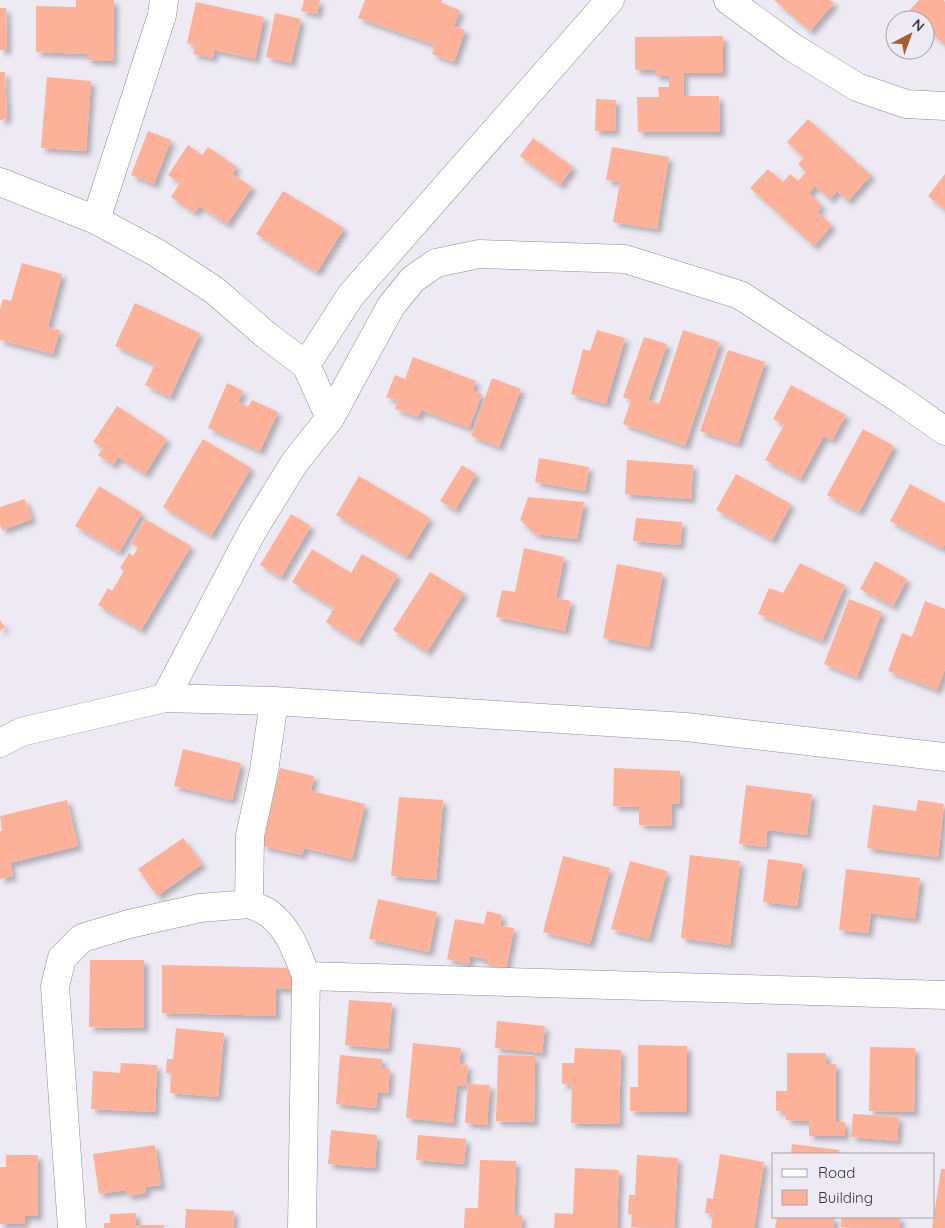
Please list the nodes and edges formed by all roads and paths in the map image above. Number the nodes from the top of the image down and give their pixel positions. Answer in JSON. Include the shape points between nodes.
{"nodes":[{"id":1,"x":164,"y":0,"type":"edge"},
{"id":2,"x":610,"y":0,"type":"edge"},
{"id":3,"x":728,"y":0,"type":"edge"},
{"id":4,"x":945,"y":106,"type":"edge"},
{"id":5,"x":0,"y":182,"type":"edge"},
{"id":6,"x":96,"y":220,"type":"junction"},
{"id":7,"x":306,"y":365,"type":"junction"},
{"id":8,"x":330,"y":418,"type":"junction"},
{"id":9,"x":945,"y":431,"type":"edge"},
{"id":10,"x":164,"y":698,"type":"junction"},
{"id":11,"x":274,"y":701,"type":"junction"},
{"id":12,"x":0,"y":743,"type":"edge"},
{"id":13,"x":945,"y":757,"type":"edge"},
{"id":14,"x":249,"y":904,"type":"junction"},
{"id":15,"x":306,"y":976,"type":"junction"},
{"id":16,"x":945,"y":995,"type":"edge"},
{"id":17,"x":72,"y":1228,"type":"edge"},
{"id":18,"x":302,"y":1228,"type":"edge"}],
"edges":[{"from":1,"to":6,"type":"street","via":[[162,15]]},
{"from":2,"to":7,"type":"street","via":[[351,295]]},
{"from":3,"to":4,"type":"street","via":[[856,88],[906,104]]},
{"from":5,"to":6,"type":"street"},
{"from":6,"to":7,"type":"street","via":[[157,253],[214,290]]},
{"from":7,"to":8,"type":"street"},
{"from":8,"to":9,"type":"street","via":[[391,306],[413,279],[436,263],[479,254],[625,259],[740,296]]},
{"from":8,"to":10,"type":"street","via":[[295,462],[253,530]]},
{"from":10,"to":11,"type":"street"},
{"from":10,"to":12,"type":"street","via":[[21,732]]},
{"from":11,"to":13,"type":"street","via":[[686,728]]},
{"from":11,"to":14,"type":"street","via":[[250,836]]},
{"from":14,"to":15,"type":"street","via":[[267,912],[280,924],[294,943]]},
{"from":14,"to":17,"type":"street","via":[[200,908],[129,924],[82,938],[62,958],[55,986]]},
{"from":15,"to":16,"type":"street"},
{"from":15,"to":18,"type":"street"}]}
